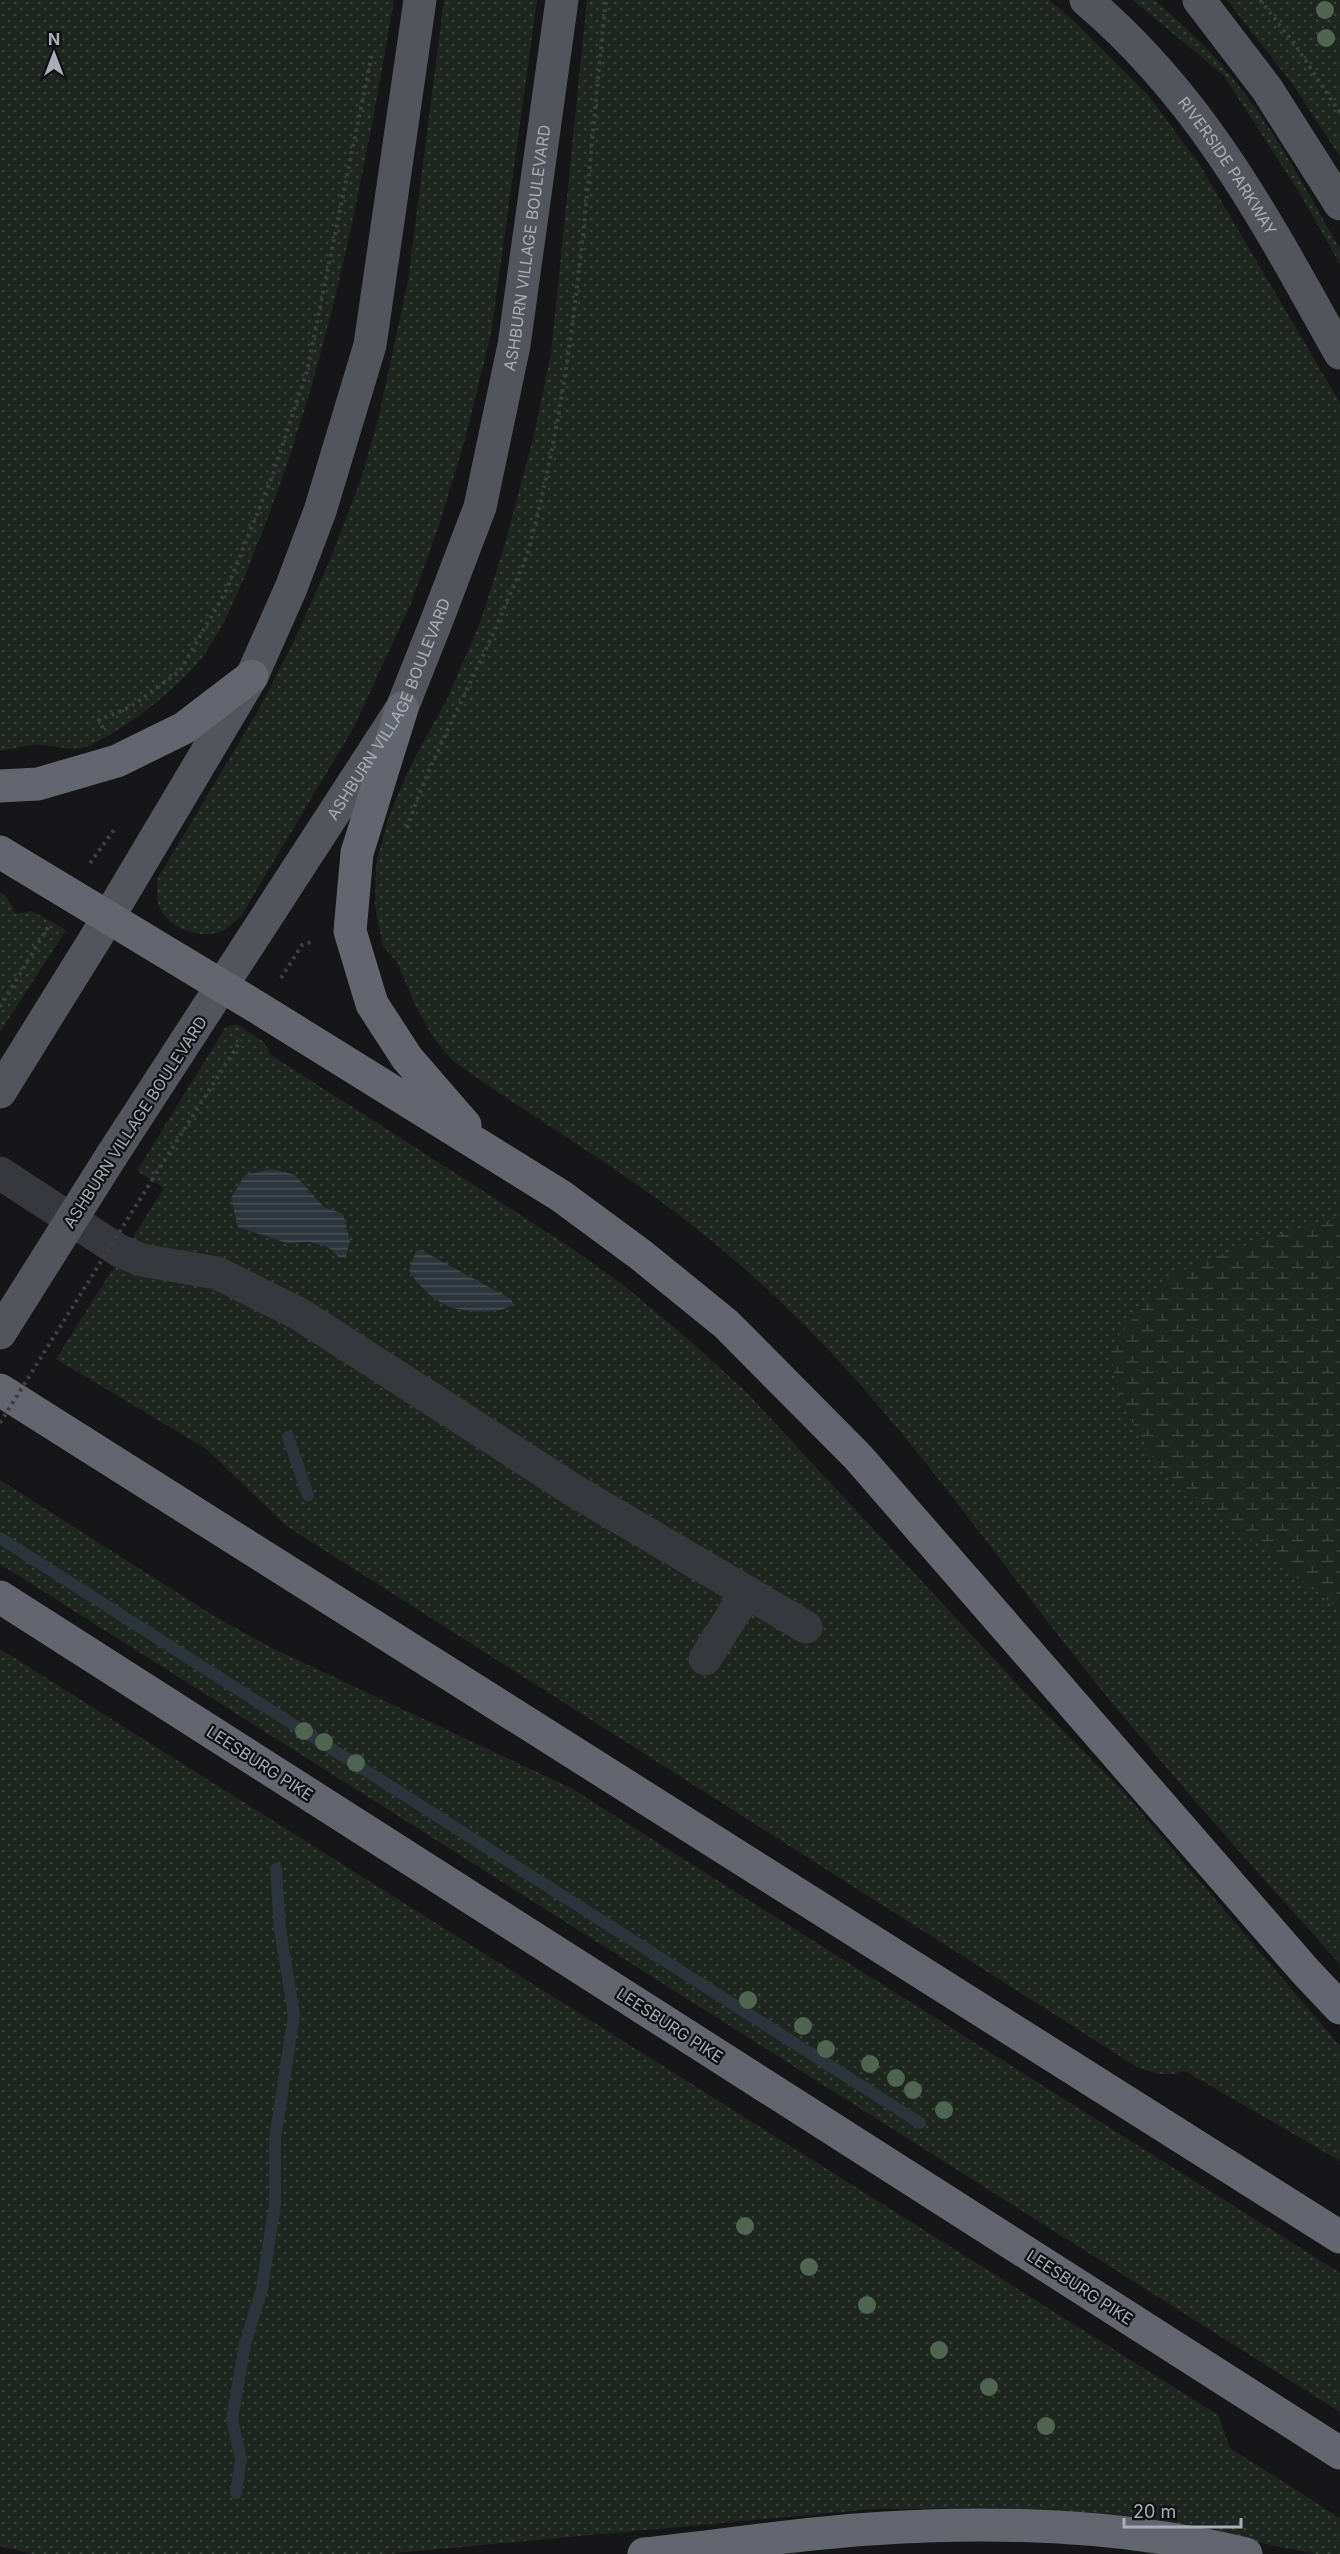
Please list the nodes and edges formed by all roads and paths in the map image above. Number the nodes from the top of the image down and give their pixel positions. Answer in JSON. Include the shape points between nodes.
{"nodes":[{"id":1,"x":420,"y":0,"type":"edge"},
{"id":2,"x":562,"y":0,"type":"edge"},
{"id":3,"x":1086,"y":0,"type":"edge"},
{"id":4,"x":1199,"y":0,"type":"edge"},
{"id":5,"x":1260,"y":0,"type":"edge"},
{"id":6,"x":373,"y":47,"type":"dead end"},
{"id":7,"x":1340,"y":112,"type":"edge"},
{"id":8,"x":1340,"y":204,"type":"edge"},
{"id":9,"x":1340,"y":352,"type":"edge"},
{"id":10,"x":252,"y":676,"type":"junction"},
{"id":11,"x":402,"y":708,"type":"junction"},
{"id":12,"x":117,"y":761,"type":"junction"},
{"id":13,"x":0,"y":786,"type":"edge"},
{"id":14,"x":119,"y":823,"type":"dead end"},
{"id":15,"x":0,"y":852,"type":"edge"},
{"id":16,"x":68,"y":894,"type":"junction"},
{"id":17,"x":108,"y":918,"type":"junction"},
{"id":18,"x":222,"y":988,"type":"junction"},
{"id":19,"x":0,"y":1006,"type":"edge"},
{"id":20,"x":2,"y":1090,"type":"edge"},
{"id":21,"x":488,"y":1151,"type":"junction"},
{"id":22,"x":0,"y":1173,"type":"edge"},
{"id":23,"x":152,"y":1180,"type":"dead end"},
{"id":24,"x":0,"y":1333,"type":"edge"},
{"id":25,"x":0,"y":1390,"type":"edge"},
{"id":26,"x":0,"y":1423,"type":"edge"},
{"id":27,"x":747,"y":1592,"type":"junction"},
{"id":28,"x":0,"y":1597,"type":"edge"},
{"id":29,"x":806,"y":1627,"type":"dead end"},
{"id":30,"x":705,"y":1659,"type":"dead end"},
{"id":31,"x":1340,"y":2008,"type":"edge"},
{"id":32,"x":1340,"y":2237,"type":"edge"},
{"id":33,"x":1340,"y":2453,"type":"edge"},
{"id":34,"x":644,"y":2554,"type":"edge"},
{"id":35,"x":1246,"y":2554,"type":"edge"}],
"edges":[{"from":1,"to":10,"type":"main road","via":[[370,345],[320,511]]},
{"from":2,"to":11,"type":"main road","name":"ASHBURN VILLAGE BOULEVARD","via":[[514,345],[480,507]]},
{"from":3,"to":9,"type":"main road","name":"RIVERSIDE PARKWAY","via":[[1123,31],[1220,146]]},
{"from":4,"to":8,"type":"main road","via":[[1267,88]]},
{"from":5,"to":7,"type":"path"},
{"from":6,"to":12,"type":"path","via":[[307,371],[272,477],[226,591],[180,671],[130,707],[99,720]]},
{"from":10,"to":12,"type":"highway","via":[[184,728]]},
{"from":10,"to":17,"type":"main road"},
{"from":11,"to":18,"type":"main road","name":"ASHBURN VILLAGE BOULEVARD"},
{"from":11,"to":21,"type":"highway","via":[[357,853],[350,932],[372,1004],[407,1058]]},
{"from":12,"to":13,"type":"highway","via":[[38,784]]},
{"from":14,"to":16,"type":"path"},
{"from":15,"to":16,"type":"highway"},
{"from":16,"to":17,"type":"highway"},
{"from":16,"to":19,"type":"path"},
{"from":17,"to":18,"type":"highway"},
{"from":17,"to":20,"type":"main road"},
{"from":18,"to":21,"type":"highway"},
{"from":18,"to":24,"type":"main road","name":"ASHBURN VILLAGE BOULEVARD","bridge":true},
{"from":21,"to":31,"type":"highway","via":[[561,1196],[641,1255],[734,1332],[858,1458]]},
{"from":22,"to":27,"type":"lane","via":[[118,1250],[141,1260],[217,1273],[302,1315],[564,1484]]},
{"from":23,"to":26,"type":"path","bridge":true},
{"from":25,"to":32,"type":"highway"},
{"from":27,"to":29,"type":"lane"},
{"from":27,"to":30,"type":"lane"},
{"from":28,"to":33,"type":"highway","name":"LEESBURG PIKE"},
{"from":34,"to":35,"type":"highway","via":[[870,2529],[1006,2526],[1103,2530],[1205,2544]]}]}
